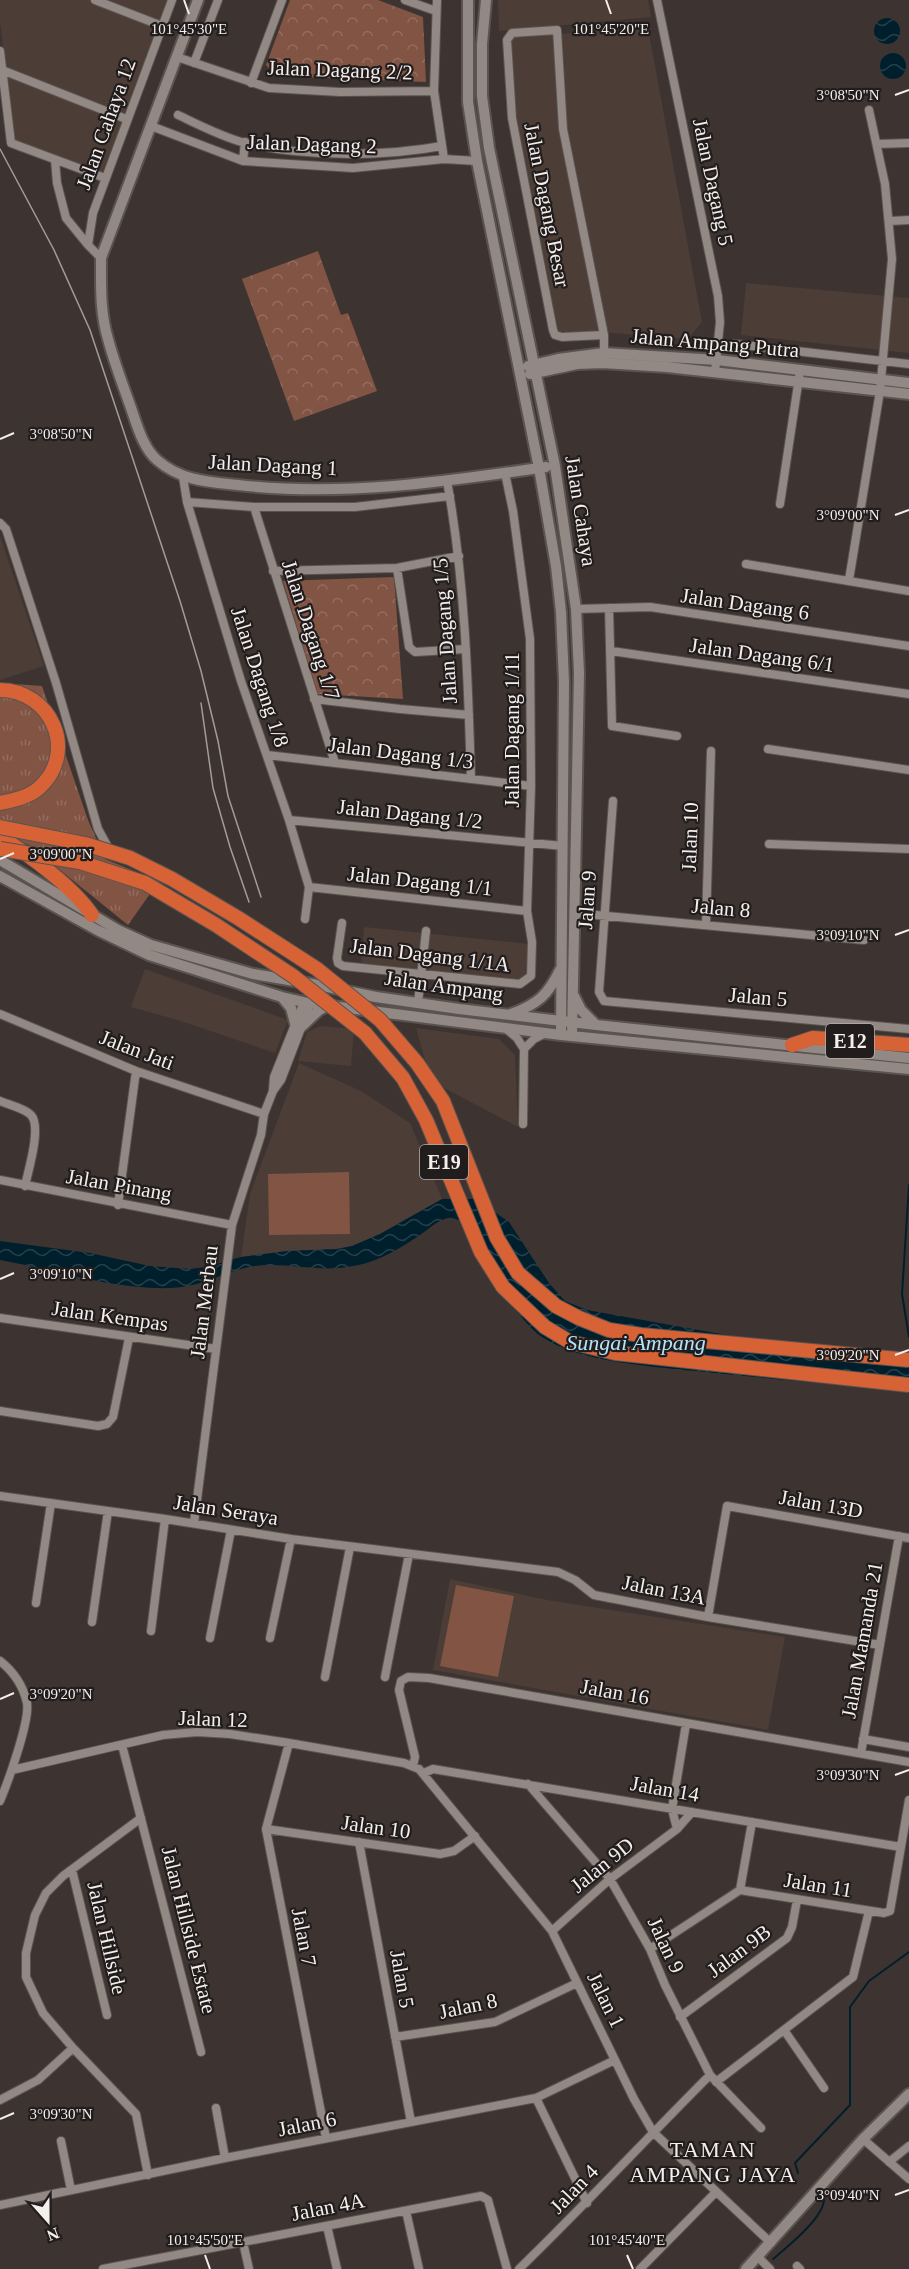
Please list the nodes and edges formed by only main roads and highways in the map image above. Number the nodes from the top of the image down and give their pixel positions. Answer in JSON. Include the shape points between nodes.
{"nodes":[{"id":1,"x":198,"y":0,"type":"edge"},
{"id":2,"x":486,"y":1,"type":"edge"},
{"id":3,"x":469,"y":3,"type":"edge"},
{"id":4,"x":529,"y":343,"type":"junction"},
{"id":5,"x":558,"y":363,"type":"junction"},
{"id":6,"x":535,"y":369,"type":"junction"},
{"id":7,"x":520,"y":372,"type":"junction"},
{"id":8,"x":799,"y":376,"type":"junction"},
{"id":9,"x":909,"y":383,"type":"edge"},
{"id":10,"x":881,"y":386,"type":"junction"},
{"id":11,"x":909,"y":394,"type":"edge"},
{"id":12,"x":541,"y":399,"type":"junction"},
{"id":13,"x":555,"y":466,"type":"junction"},
{"id":14,"x":540,"y":468,"type":"junction"},
{"id":15,"x":0,"y":690,"type":"edge"},
{"id":16,"x":0,"y":803,"type":"edge"},
{"id":17,"x":0,"y":827,"type":"edge"},
{"id":18,"x":0,"y":837,"type":"edge"},
{"id":19,"x":0,"y":849,"type":"edge"},
{"id":20,"x":0,"y":860,"type":"edge"},
{"id":21,"x":0,"y":876,"type":"edge"},
{"id":22,"x":92,"y":915,"type":"junction"},
{"id":23,"x":562,"y":967,"type":"junction"},
{"id":24,"x":296,"y":982,"type":"junction"},
{"id":25,"x":573,"y":996,"type":"junction"},
{"id":26,"x":282,"y":997,"type":"junction"},
{"id":27,"x":376,"y":997,"type":"junction"},
{"id":28,"x":308,"y":1003,"type":"junction"},
{"id":29,"x":329,"y":1005,"type":"junction"},
{"id":30,"x":508,"y":1015,"type":"junction"},
{"id":31,"x":567,"y":1022,"type":"junction"},
{"id":32,"x":597,"y":1025,"type":"junction"},
{"id":33,"x":567,"y":1035,"type":"junction"},
{"id":34,"x":909,"y":1045,"type":"edge"},
{"id":35,"x":799,"y":1050,"type":"junction"},
{"id":36,"x":909,"y":1058,"type":"edge"},
{"id":37,"x":909,"y":1069,"type":"edge"},
{"id":38,"x":909,"y":1360,"type":"edge"},
{"id":39,"x":909,"y":1385,"type":"edge"},
{"id":40,"x":909,"y":2094,"type":"edge"},
{"id":41,"x":746,"y":2269,"type":"edge"}],
"edges":[{"from":1,"to":14,"type":"main road","name":"Jalan Dagang 1","via":[[102,258],[101,296],[107,337],[144,442],[155,458],[183,477],[273,489],[415,486]]},
{"from":2,"to":4,"type":"main road","name":"Jalan Cahaya","via":[[482,96]]},
{"from":3,"to":7,"type":"main road","name":"Jalan Cahaya","via":[[468,102]]},
{"from":4,"to":5,"type":"main road"},
{"from":4,"to":6,"type":"main road","name":"Jalan Cahaya"},
{"from":5,"to":6,"type":"main road","name":"Jalan Ampang Putra"},
{"from":5,"to":8,"type":"main road","name":"Jalan Ampang Putra"},
{"from":5,"to":8,"type":"main road","name":"Jalan Ampang Putra","via":[[604,353],[717,360]]},
{"from":5,"to":12,"type":"main road","via":[[543,384]]},
{"from":6,"to":7,"type":"main road","name":"Jalan Ampang Putra"},
{"from":6,"to":12,"type":"main road","name":"Jalan Cahaya"},
{"from":7,"to":14,"type":"main road","name":"Jalan Cahaya"},
{"from":8,"to":10,"type":"main road","name":"Jalan Ampang Putra"},
{"from":9,"to":10,"type":"main road","name":"Jalan Ampang Putra"},
{"from":10,"to":11,"type":"main road","name":"Jalan Ampang Putra"},
{"from":12,"to":13,"type":"main road","name":"Jalan Cahaya"},
{"from":13,"to":14,"type":"main road","name":"Jalan Dagang 1"},
{"from":13,"to":25,"type":"main road","name":"Jalan Cahaya","via":[[576,609],[579,673]]},
{"from":14,"to":23,"type":"main road","name":"Jalan Cahaya","via":[[561,612]]},
{"from":15,"to":16,"type":"highway","via":[[25,694],[39,704],[54,724],[58,752],[50,775],[39,788]]},
{"from":17,"to":38,"type":"highway","number":"E19","bridge":true,"via":[[85,844],[130,858],[172,879],[317,969],[380,1020],[443,1101],[497,1238],[518,1273],[556,1306],[609,1330],[641,1335]]},
{"from":18,"to":22,"type":"highway","via":[[82,900]]},
{"from":19,"to":39,"type":"highway","number":"E19","bridge":true,"via":[[80,862],[145,883],[293,976],[365,1033],[403,1078],[426,1120],[482,1252],[503,1287],[545,1327],[570,1342],[615,1353]]},
{"from":20,"to":22,"type":"main road","name":"Jalan Ampang"},
{"from":21,"to":26,"type":"main road","name":"Jalan Ampang","via":[[149,955]]},
{"from":22,"to":24,"type":"main road","name":"Jalan Ampang","via":[[151,945],[232,970]]},
{"from":23,"to":30,"type":"main road","via":[[547,994]]},
{"from":23,"to":31,"type":"main road","name":"Jalan Cahaya"},
{"from":24,"to":27,"type":"main road","name":"Jalan Ampang"},
{"from":24,"to":28,"type":"main road","via":[[306,992]]},
{"from":25,"to":31,"type":"main road","name":"Jalan Cahaya"},
{"from":25,"to":32,"type":"main road"},
{"from":26,"to":28,"type":"main road","name":"Jalan Ampang"},
{"from":26,"to":29,"type":"main road","via":[[298,1025]]},
{"from":27,"to":28,"type":"main road","via":[[352,1001],[317,996]]},
{"from":27,"to":30,"type":"main road","name":"Jalan Ampang"},
{"from":28,"to":29,"type":"main road","name":"Jalan Ampang"},
{"from":29,"to":33,"type":"main road","name":"Jalan Ampang"},
{"from":30,"to":31,"type":"main road","name":"Jalan Ampang"},
{"from":31,"to":32,"type":"main road","name":"Jalan Ampang"},
{"from":31,"to":33,"type":"main road","name":"Jalan Cahaya"},
{"from":32,"to":35,"type":"main road","name":"Jalan Ampang"},
{"from":33,"to":35,"type":"main road","name":"Jalan Ampang"},
{"from":34,"to":35,"type":"highway","number":"E12","via":[[813,1038]]},
{"from":35,"to":36,"type":"main road","name":"Jalan Ampang"},
{"from":35,"to":37,"type":"main road","name":"Jalan Ampang"},
{"from":40,"to":41,"type":"main road","via":[[862,2139]]}]}
